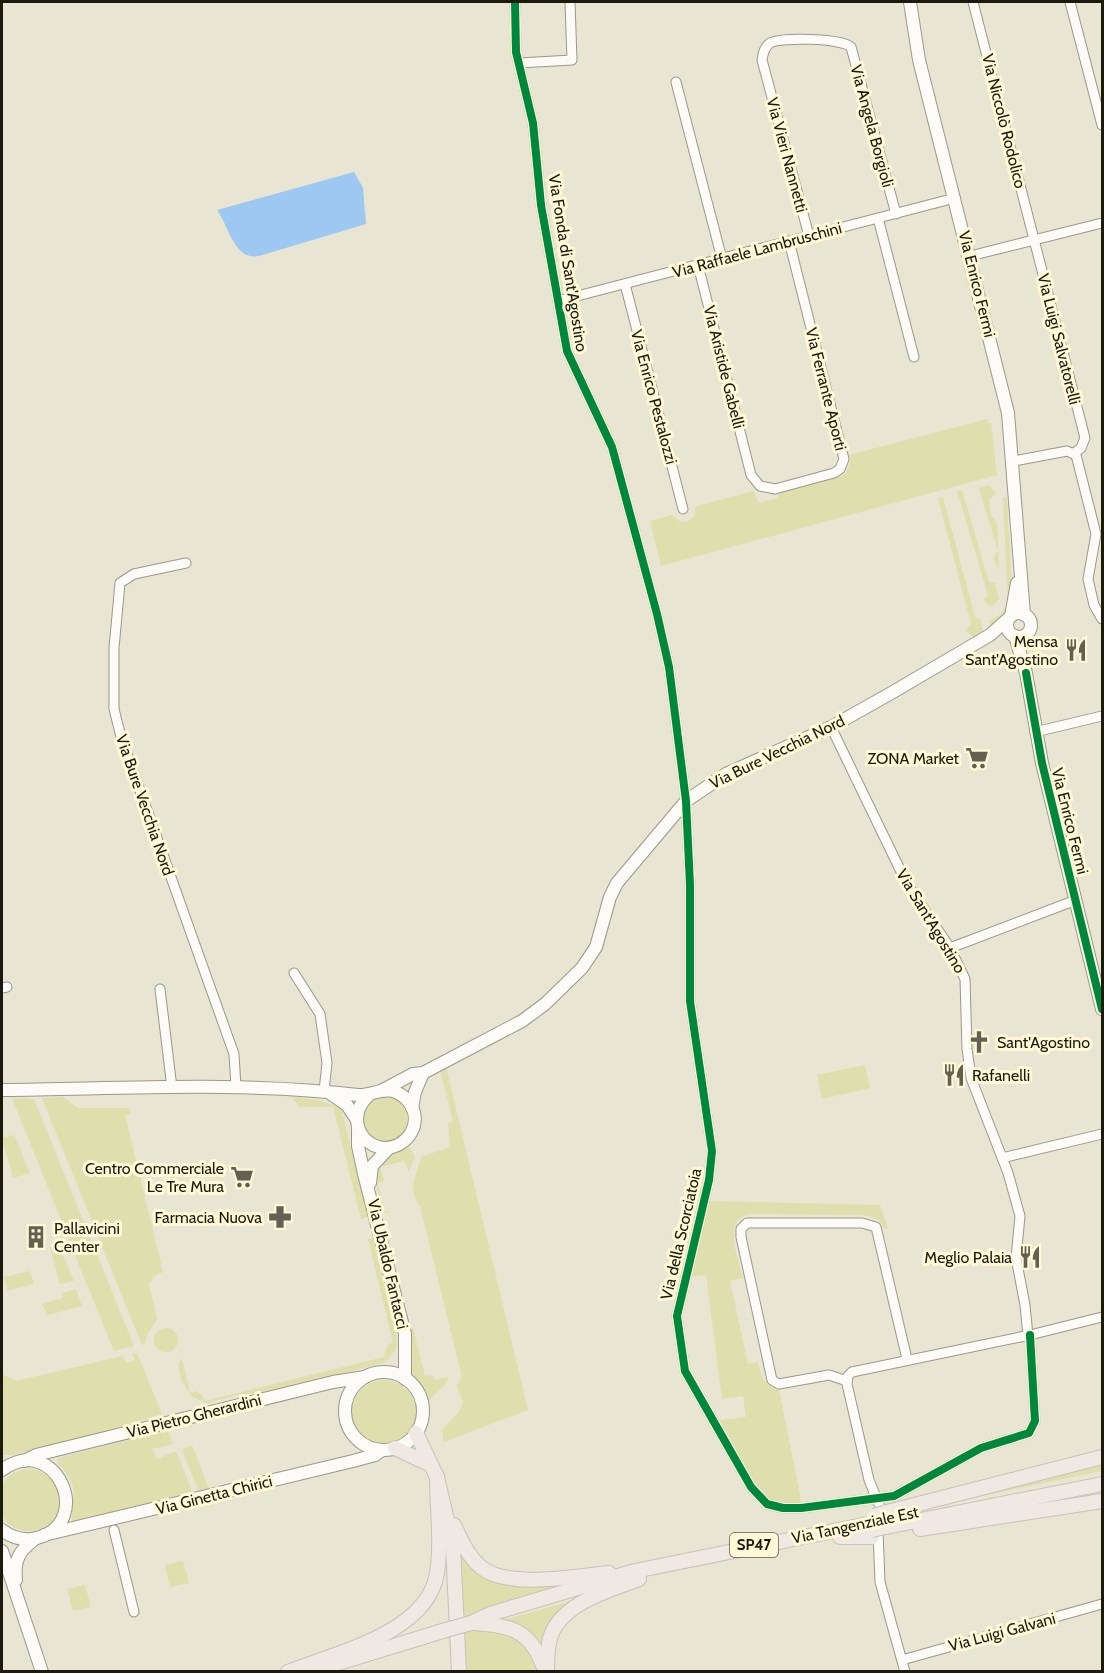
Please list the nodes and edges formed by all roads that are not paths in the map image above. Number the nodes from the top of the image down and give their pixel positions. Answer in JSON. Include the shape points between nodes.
{"nodes":[{"id":1,"x":514,"y":2,"type":"edge"},
{"id":2,"x":570,"y":2,"type":"edge"},
{"id":3,"x":910,"y":2,"type":"edge"},
{"id":4,"x":973,"y":2,"type":"edge"},
{"id":5,"x":1070,"y":2,"type":"edge"},
{"id":6,"x":519,"y":63,"type":"junction"},
{"id":7,"x":766,"y":74,"type":"joint"},
{"id":8,"x":676,"y":82,"type":"dead end"},
{"id":9,"x":1102,"y":125,"type":"edge"},
{"id":10,"x":955,"y":198,"type":"junction"},
{"id":11,"x":896,"y":214,"type":"junction"},
{"id":12,"x":878,"y":218,"type":"junction"},
{"id":13,"x":1102,"y":223,"type":"edge"},
{"id":14,"x":809,"y":236,"type":"junction"},
{"id":15,"x":1034,"y":240,"type":"junction"},
{"id":16,"x":789,"y":242,"type":"junction"},
{"id":17,"x":970,"y":256,"type":"junction"},
{"id":18,"x":722,"y":259,"type":"junction"},
{"id":19,"x":698,"y":265,"type":"junction"},
{"id":20,"x":624,"y":284,"type":"junction"},
{"id":21,"x":558,"y":301,"type":"junction"},
{"id":22,"x":914,"y":357,"type":"dead end"},
{"id":23,"x":1074,"y":453,"type":"junction"},
{"id":24,"x":1014,"y":461,"type":"junction"},
{"id":25,"x":750,"y":468,"type":"joint"},
{"id":26,"x":683,"y":509,"type":"dead end"},
{"id":27,"x":186,"y":563,"type":"dead end"},
{"id":28,"x":1020,"y":570,"type":"junction"},
{"id":29,"x":1024,"y":615,"type":"junction"},
{"id":30,"x":1010,"y":618,"type":"junction"},
{"id":31,"x":1102,"y":619,"type":"edge"},
{"id":32,"x":1018,"y":634,"type":"junction"},
{"id":33,"x":990,"y":635,"type":"junction"},
{"id":34,"x":1102,"y":716,"type":"edge"},
{"id":35,"x":831,"y":727,"type":"junction"},
{"id":36,"x":1035,"y":732,"type":"junction"},
{"id":37,"x":686,"y":801,"type":"junction"},
{"id":38,"x":1076,"y":900,"type":"junction"},
{"id":39,"x":950,"y":948,"type":"junction"},
{"id":40,"x":294,"y":973,"type":"dead end"},
{"id":41,"x":160,"y":989,"type":"dead end"},
{"id":42,"x":1102,"y":1010,"type":"edge"},
{"id":43,"x":423,"y":1073,"type":"junction"},
{"id":44,"x":236,"y":1087,"type":"junction"},
{"id":45,"x":172,"y":1088,"type":"junction"},
{"id":46,"x":2,"y":1090,"type":"edge"},
{"id":47,"x":381,"y":1090,"type":"junction"},
{"id":48,"x":324,"y":1091,"type":"junction"},
{"id":49,"x":368,"y":1096,"type":"junction"},
{"id":50,"x":412,"y":1108,"type":"junction"},
{"id":51,"x":357,"y":1124,"type":"junction"},
{"id":52,"x":1102,"y":1134,"type":"edge"},
{"id":53,"x":388,"y":1149,"type":"junction"},
{"id":54,"x":1002,"y":1158,"type":"junction"},
{"id":55,"x":369,"y":1188,"type":"junction"},
{"id":56,"x":1102,"y":1317,"type":"edge"},
{"id":57,"x":1029,"y":1335,"type":"junction"},
{"id":58,"x":405,"y":1341,"type":"junction"},
{"id":59,"x":907,"y":1359,"type":"junction"},
{"id":60,"x":370,"y":1375,"type":"junction"},
{"id":61,"x":405,"y":1379,"type":"junction"},
{"id":62,"x":847,"y":1381,"type":"junction"},
{"id":63,"x":416,"y":1432,"type":"junction"},
{"id":64,"x":389,"y":1449,"type":"junction"},
{"id":65,"x":1102,"y":1457,"type":"edge"},
{"id":66,"x":13,"y":1462,"type":"edge"},
{"id":67,"x":2,"y":1470,"type":"edge"},
{"id":68,"x":434,"y":1471,"type":"junction"},
{"id":69,"x":1102,"y":1476,"type":"edge"},
{"id":70,"x":1102,"y":1484,"type":"edge"},
{"id":71,"x":876,"y":1498,"type":"junction"},
{"id":72,"x":1102,"y":1501,"type":"edge"},
{"id":73,"x":446,"y":1509,"type":"junction"},
{"id":74,"x":138,"y":1513,"type":"junction"},
{"id":75,"x":92,"y":1524,"type":"junction"},
{"id":76,"x":879,"y":1525,"type":"junction"},
{"id":77,"x":2,"y":1530,"type":"edge"},
{"id":78,"x":114,"y":1530,"type":"junction"},
{"id":79,"x":840,"y":1533,"type":"junction"},
{"id":80,"x":40,"y":1537,"type":"junction"},
{"id":81,"x":2,"y":1551,"type":"edge"},
{"id":82,"x":637,"y":1575,"type":"junction"},
{"id":83,"x":17,"y":1597,"type":"junction"},
{"id":84,"x":1102,"y":1604,"type":"edge"},
{"id":85,"x":134,"y":1612,"type":"dead end"},
{"id":86,"x":471,"y":1623,"type":"junction"},
{"id":87,"x":370,"y":1653,"type":"junction"},
{"id":88,"x":902,"y":1660,"type":"junction"},
{"id":89,"x":42,"y":1671,"type":"edge"},
{"id":90,"x":288,"y":1671,"type":"edge"},
{"id":91,"x":308,"y":1671,"type":"edge"},
{"id":92,"x":334,"y":1671,"type":"edge"},
{"id":93,"x":459,"y":1671,"type":"edge"},
{"id":94,"x":546,"y":1671,"type":"edge"},
{"id":95,"x":905,"y":1671,"type":"edge"}],
"edges":[{"from":1,"to":6,"type":"street","name":"Via Fonda di Sant'Agostino"},
{"from":2,"to":6,"type":"street","via":[[572,60]]},
{"from":3,"to":10,"type":"street","name":"Via Enrico Fermi","via":[[919,60]]},
{"from":4,"to":15,"type":"street","name":"Via Niccolò Rodolico"},
{"from":5,"to":9,"type":"street"},
{"from":6,"to":21,"type":"street","name":"Via Fonda di Sant'Agostino","via":[[533,123],[541,205]]},
{"from":7,"to":11,"type":"street","name":"Via Angela Borgioli","via":[[763,54],[773,42],[832,40],[849,45]]},
{"from":7,"to":14,"type":"street","name":"Via Vieri Nannetti"},
{"from":8,"to":18,"type":"street"},
{"from":10,"to":11,"type":"street","name":"Via Raffaele Lambruschini"},
{"from":10,"to":17,"type":"street","name":"Via Enrico Fermi"},
{"from":11,"to":12,"type":"street","name":"Via Raffaele Lambruschini"},
{"from":12,"to":14,"type":"street","name":"Via Raffaele Lambruschini"},
{"from":12,"to":22,"type":"street"},
{"from":13,"to":15,"type":"street"},
{"from":14,"to":16,"type":"street","name":"Via Raffaele Lambruschini"},
{"from":15,"to":17,"type":"street"},
{"from":15,"to":23,"type":"street","name":"Via Luigi Salvatorelli","via":[[1085,438]]},
{"from":16,"to":18,"type":"street","name":"Via Raffaele Lambruschini"},
{"from":16,"to":25,"type":"street","name":"Via Ferrante Aporti","via":[[844,459],[834,473],[771,490],[756,483]]},
{"from":17,"to":24,"type":"street","name":"Via Enrico Fermi","via":[[1003,388]]},
{"from":18,"to":19,"type":"street","name":"Via Raffaele Lambruschini"},
{"from":19,"to":20,"type":"street","name":"Via Raffaele Lambruschini"},
{"from":19,"to":25,"type":"street","name":"Via Aristide Gabelli"},
{"from":20,"to":21,"type":"street","name":"Via Raffaele Lambruschini"},
{"from":20,"to":26,"type":"street","name":"Via Enrico Pestalozzi"},
{"from":21,"to":37,"type":"street","name":"Via Fonda di Sant'Agostino","via":[[569,359],[612,447],[657,614],[669,667]]},
{"from":23,"to":24,"type":"street"},
{"from":23,"to":31,"type":"street","via":[[1096,534],[1088,576],[1094,605]]},
{"from":24,"to":28,"type":"street","name":"Via Enrico Fermi"},
{"from":27,"to":44,"type":"street","name":"Via Bure Vecchia Nord","via":[[134,574],[120,583],[114,709],[136,785],[234,1054]]},
{"from":28,"to":29,"type":"street"},
{"from":28,"to":30,"type":"street"},
{"from":29,"to":30,"type":"street","via":[[1017,613]]},
{"from":29,"to":32,"type":"street","via":[[1030,623]]},
{"from":30,"to":32,"type":"street","via":[[1007,627]]},
{"from":30,"to":33,"type":"street"},
{"from":32,"to":33,"type":"street"},
{"from":32,"to":36,"type":"street","name":"Via Enrico Fermi"},
{"from":33,"to":35,"type":"street","name":"Via Bure Vecchia Nord"},
{"from":34,"to":36,"type":"street"},
{"from":35,"to":37,"type":"street","name":"Via Bure Vecchia Nord","via":[[726,774]]},
{"from":35,"to":39,"type":"street","name":"Via Sant'Agostino","via":[[906,882]]},
{"from":36,"to":38,"type":"street","name":"Via Enrico Fermi"},
{"from":37,"to":43,"type":"street","name":"Via Bure Vecchia Nord","via":[[617,883],[596,947],[582,968],[522,1021]]},
{"from":37,"to":71,"type":"street","name":"Via della Scorciatoia","via":[[690,1001],[712,1151],[709,1180],[677,1316],[685,1371],[751,1486],[767,1504],[793,1509]]},
{"from":38,"to":39,"type":"street"},
{"from":38,"to":42,"type":"street","name":"Via Enrico Fermi"},
{"from":39,"to":54,"type":"street","name":"Via Sant'Agostino","via":[[967,987],[971,1078]]},
{"from":40,"to":48,"type":"street","via":[[320,1014],[327,1063]]},
{"from":41,"to":45,"type":"street"},
{"from":43,"to":47,"type":"street","name":"Via Bure Vecchia Nord"},
{"from":43,"to":50,"type":"street"},
{"from":44,"to":45,"type":"street"},
{"from":44,"to":48,"type":"street"},
{"from":45,"to":46,"type":"street"},
{"from":47,"to":49,"type":"street"},
{"from":47,"to":50,"type":"street","via":[[402,1095]]},
{"from":48,"to":49,"type":"street"},
{"from":48,"to":51,"type":"street","via":[[343,1102]]},
{"from":49,"to":51,"type":"street","via":[[359,1107]]},
{"from":50,"to":53,"type":"street","via":[[415,1122],[410,1136]]},
{"from":51,"to":53,"type":"street","via":[[368,1142]]},
{"from":51,"to":55,"type":"street","name":"Via Ubaldo Fantacci","via":[[358,1146]]},
{"from":52,"to":54,"type":"street"},
{"from":53,"to":55,"type":"street","via":[[372,1166]]},
{"from":54,"to":57,"type":"street","name":"Via Sant'Agostino","via":[[1021,1221],[1016,1258]]},
{"from":55,"to":58,"type":"street","name":"Via Ubaldo Fantacci"},
{"from":56,"to":57,"type":"street"},
{"from":57,"to":59,"type":"street"},
{"from":57,"to":71,"type":"street","name":"Via Sant'Agostino","via":[[1035,1421],[1029,1433],[985,1446],[903,1492]]},
{"from":58,"to":60,"type":"street","via":[[391,1364]]},
{"from":58,"to":61,"type":"street","name":"Via Ubaldo Fantacci"},
{"from":59,"to":62,"type":"street","via":[[857,1370]]},
{"from":59,"to":62,"type":"street","via":[[879,1232],[874,1225],[745,1225],[741,1233],[774,1383],[829,1375]]},
{"from":60,"to":61,"type":"street","via":[[394,1373]]},
{"from":60,"to":64,"type":"street","via":[[354,1385],[345,1417],[358,1440],[369,1447]]},
{"from":60,"to":66,"type":"street","name":"Via Pietro Gherardini"},
{"from":61,"to":63,"type":"street","via":[[418,1392],[422,1404]]},
{"from":62,"to":71,"type":"street"},
{"from":63,"to":64,"type":"street","via":[[407,1442]]},
{"from":63,"to":68,"type":"main road"},
{"from":64,"to":68,"type":"main road"},
{"from":64,"to":74,"type":"street","name":"Via Ginetta Chirici"},
{"from":65,"to":76,"type":"main road"},
{"from":66,"to":67,"type":"street","name":"Via Pietro Gherardini"},
{"from":66,"to":80,"type":"street","via":[[40,1463],[50,1468],[64,1488],[63,1514],[55,1527]]},
{"from":68,"to":73,"type":"main road"},
{"from":68,"to":90,"type":"main road","via":[[438,1572],[422,1607],[383,1634]]},
{"from":69,"to":76,"type":"main road","name":"Via Tangenziale Est"},
{"from":70,"to":76,"type":"main road","name":"Via Tangenziale Est"},
{"from":71,"to":88,"type":"street","via":[[881,1509],[877,1541],[880,1582]]},
{"from":72,"to":76,"type":"main road"},
{"from":73,"to":82,"type":"main road","via":[[475,1562],[497,1576]]},
{"from":73,"to":93,"type":"main road","via":[[456,1570]]},
{"from":74,"to":75,"type":"street","name":"Via Ginetta Chirici"},
{"from":74,"to":78,"type":"street"},
{"from":75,"to":78,"type":"street"},
{"from":75,"to":80,"type":"street","name":"Via Ginetta Chirici"},
{"from":76,"to":79,"type":"main road"},
{"from":76,"to":79,"type":"main road"},
{"from":77,"to":80,"type":"street","via":[[17,1538]]},
{"from":78,"to":85,"type":"street"},
{"from":79,"to":82,"type":"main road","name":"Via Tangenziale Est","number":"SP47"},
{"from":80,"to":83,"type":"street","via":[[23,1548],[17,1558]]},
{"from":81,"to":83,"type":"street"},
{"from":82,"to":86,"type":"main road","name":"Via Tangenziale Est","number":"SP47"},
{"from":82,"to":94,"type":"main road","via":[[565,1615],[550,1638]]},
{"from":83,"to":89,"type":"street"},
{"from":84,"to":88,"type":"street","name":"Via Luigi Galvani"},
{"from":86,"to":87,"type":"main road","name":"Via Tangenziale Est","number":"SP47","bridge":true},
{"from":86,"to":94,"type":"main road","via":[[500,1625],[520,1632],[537,1649]]},
{"from":87,"to":91,"type":"main road","name":"Via Tangenziale Est","number":"SP47"},
{"from":87,"to":92,"type":"main road"},
{"from":88,"to":95,"type":"street"}]}
